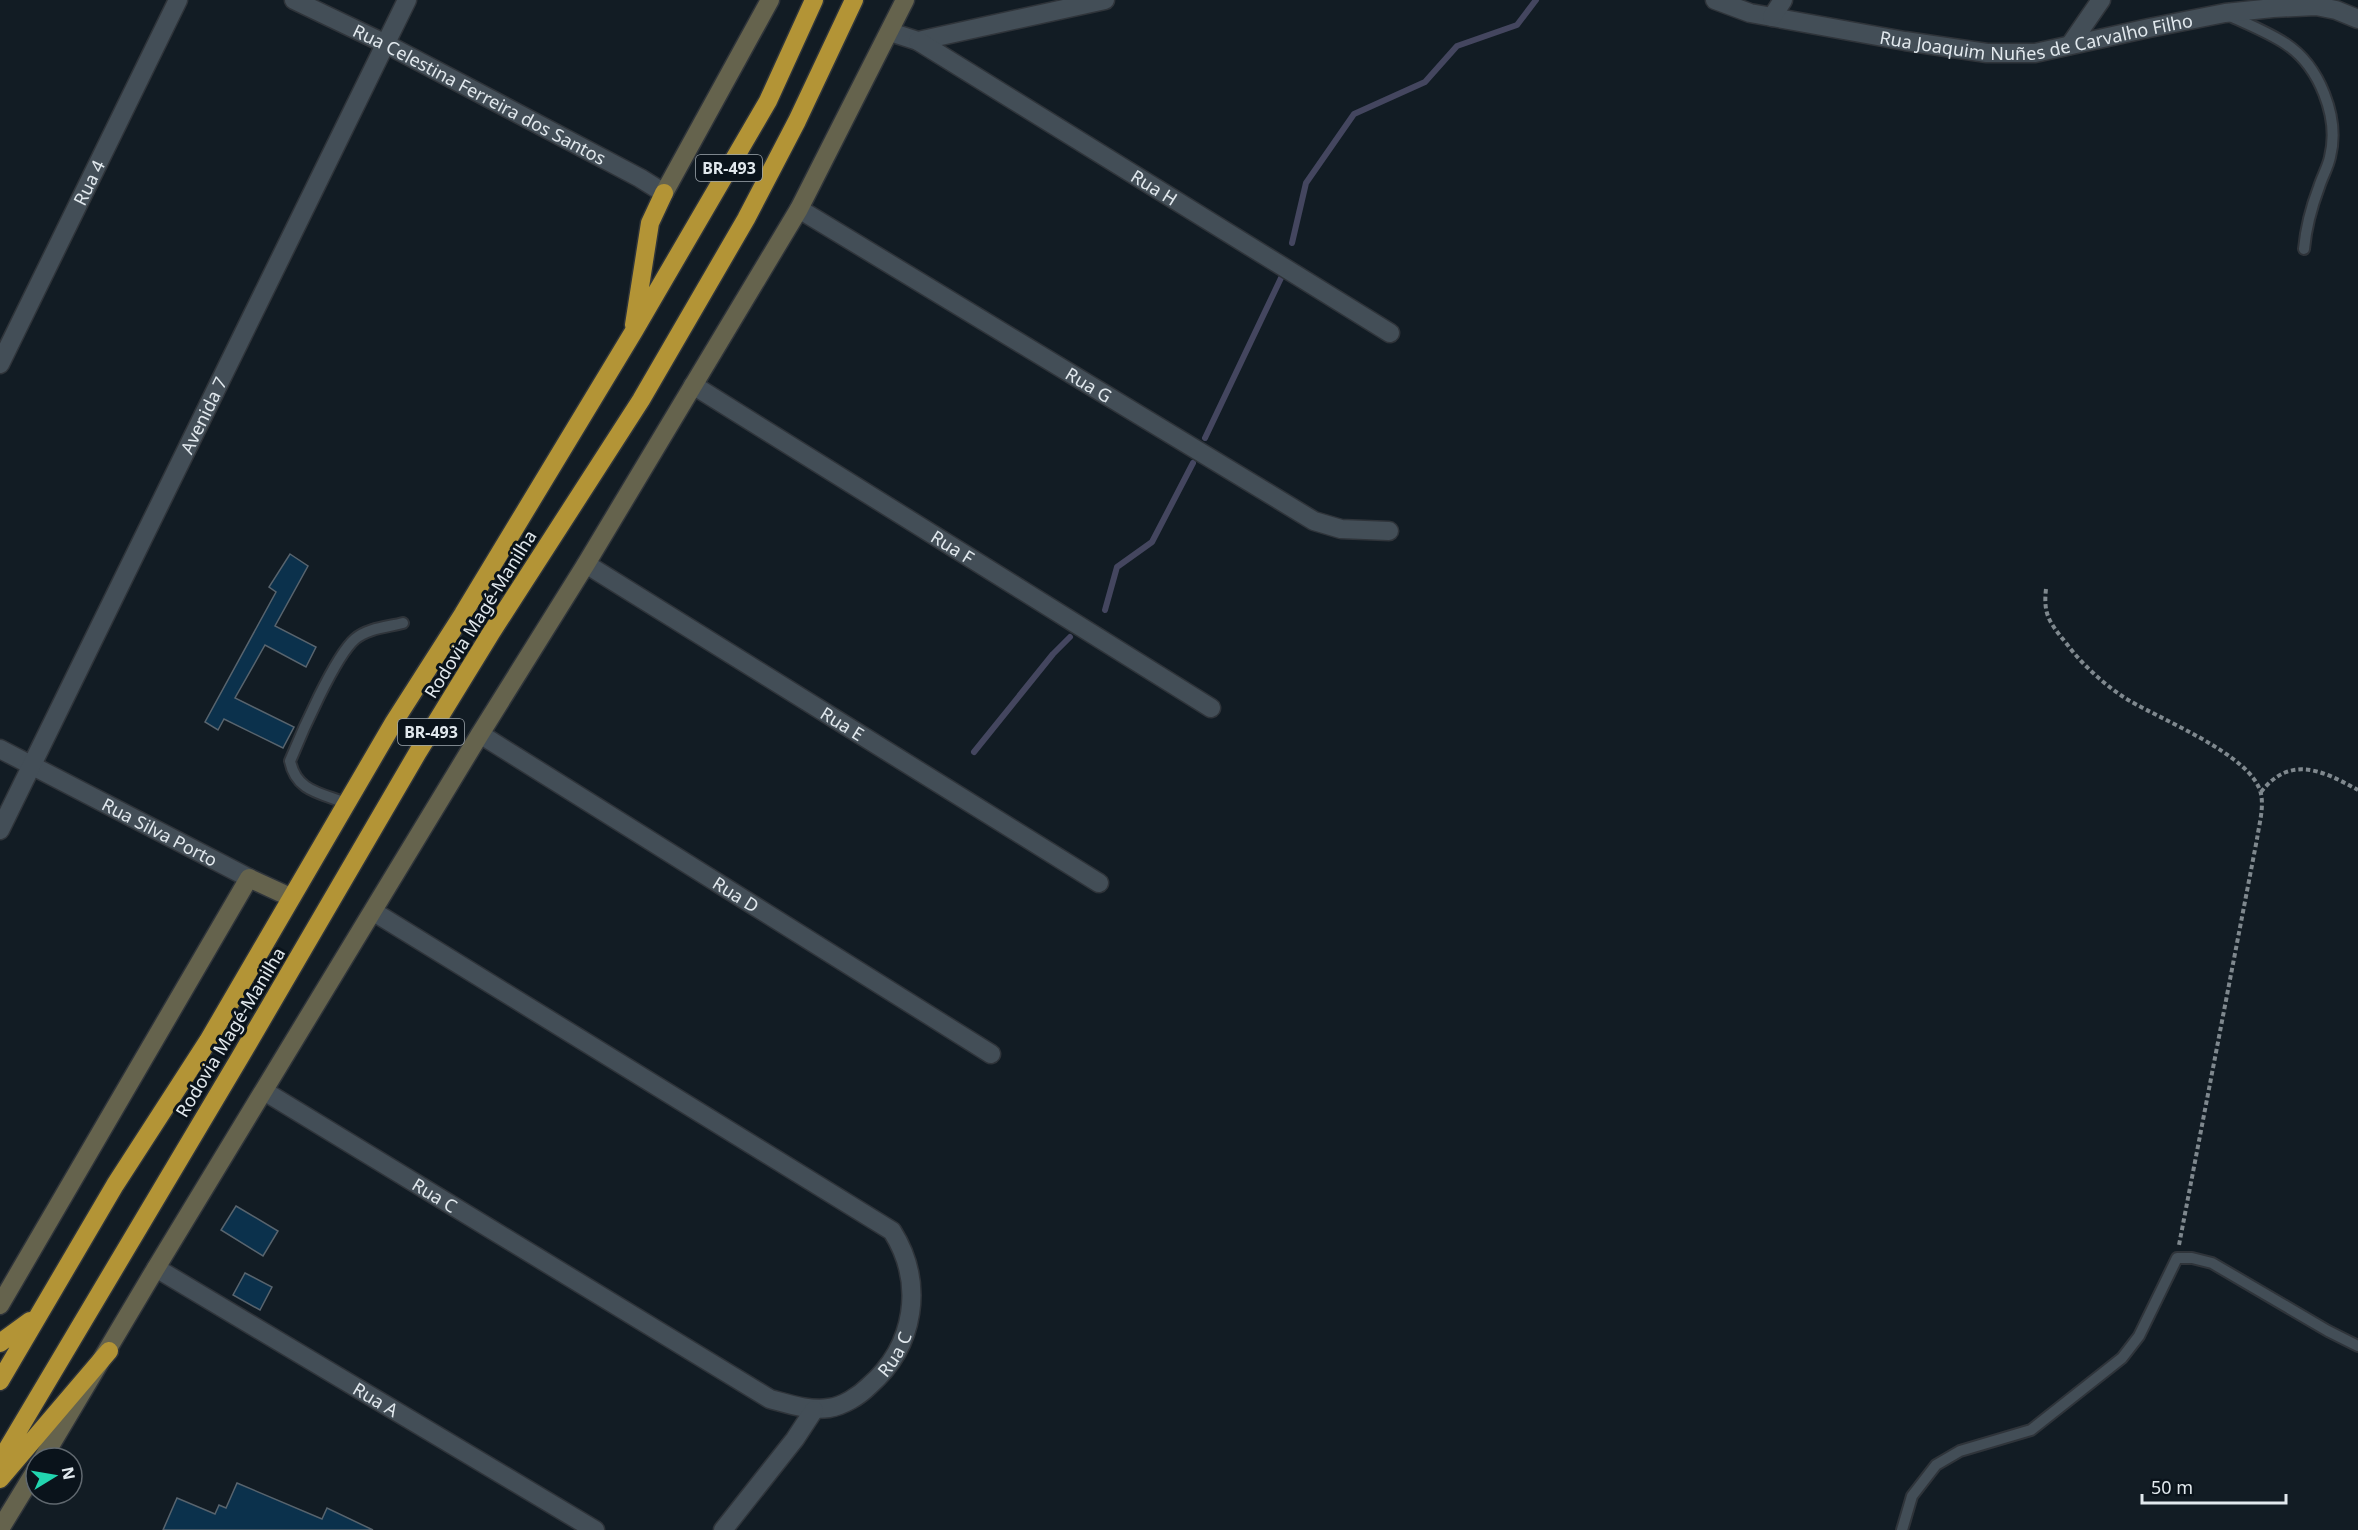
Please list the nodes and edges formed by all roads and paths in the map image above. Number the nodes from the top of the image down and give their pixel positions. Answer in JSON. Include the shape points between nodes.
{"nodes":[{"id":1,"x":178,"y":0,"type":"edge"},
{"id":2,"x":294,"y":0,"type":"edge"},
{"id":3,"x":406,"y":0,"type":"edge"},
{"id":4,"x":770,"y":0,"type":"edge"},
{"id":5,"x":814,"y":0,"type":"edge"},
{"id":6,"x":854,"y":0,"type":"edge"},
{"id":7,"x":904,"y":0,"type":"edge"},
{"id":8,"x":1105,"y":0,"type":"edge"},
{"id":9,"x":1716,"y":0,"type":"edge"},
{"id":10,"x":1783,"y":0,"type":"edge"},
{"id":11,"x":2101,"y":0,"type":"edge"},
{"id":12,"x":2225,"y":14,"type":"junction"},
{"id":13,"x":1772,"y":17,"type":"junction"},
{"id":14,"x":2358,"y":19,"type":"edge"},
{"id":15,"x":890,"y":32,"type":"junction"},
{"id":16,"x":918,"y":41,"type":"junction"},
{"id":17,"x":386,"y":44,"type":"junction"},
{"id":18,"x":2070,"y":45,"type":"junction"},
{"id":19,"x":664,"y":193,"type":"junction"},
{"id":20,"x":799,"y":209,"type":"junction"},
{"id":21,"x":2304,"y":249,"type":"dead end"},
{"id":22,"x":634,"y":332,"type":"junction"},
{"id":23,"x":1390,"y":333,"type":"dead end"},
{"id":24,"x":0,"y":364,"type":"edge"},
{"id":25,"x":693,"y":385,"type":"junction"},
{"id":26,"x":1389,"y":531,"type":"dead end"},
{"id":27,"x":586,"y":564,"type":"junction"},
{"id":28,"x":2046,"y":590,"type":"dead end"},
{"id":29,"x":403,"y":623,"type":"dead end"},
{"id":30,"x":1211,"y":708,"type":"dead end"},
{"id":31,"x":480,"y":734,"type":"junction"},
{"id":32,"x":0,"y":749,"type":"edge"},
{"id":33,"x":32,"y":765,"type":"junction"},
{"id":34,"x":2358,"y":790,"type":"edge"},
{"id":35,"x":2261,"y":792,"type":"junction"},
{"id":36,"x":346,"y":803,"type":"junction"},
{"id":37,"x":0,"y":830,"type":"edge"},
{"id":38,"x":249,"y":878,"type":"junction"},
{"id":39,"x":1099,"y":883,"type":"dead end"},
{"id":40,"x":290,"y":897,"type":"junction"},
{"id":41,"x":374,"y":912,"type":"junction"},
{"id":42,"x":991,"y":1054,"type":"dead end"},
{"id":43,"x":264,"y":1091,"type":"junction"},
{"id":44,"x":2177,"y":1258,"type":"junction"},
{"id":45,"x":156,"y":1268,"type":"junction"},
{"id":46,"x":0,"y":1305,"type":"edge"},
{"id":47,"x":36,"y":1317,"type":"junction"},
{"id":48,"x":0,"y":1343,"type":"edge"},
{"id":49,"x":2358,"y":1346,"type":"edge"},
{"id":50,"x":109,"y":1351,"type":"junction"},
{"id":51,"x":0,"y":1382,"type":"edge"},
{"id":52,"x":814,"y":1410,"type":"junction"},
{"id":53,"x":50,"y":1446,"type":"edge"},
{"id":54,"x":0,"y":1461,"type":"edge"},
{"id":55,"x":0,"y":1479,"type":"edge"},
{"id":56,"x":24,"y":1490,"type":"edge"},
{"id":57,"x":0,"y":1529,"type":"edge"},
{"id":58,"x":595,"y":1530,"type":"edge"},
{"id":59,"x":723,"y":1530,"type":"edge"},
{"id":60,"x":1902,"y":1530,"type":"edge"}],
"edges":[{"from":1,"to":24,"type":"street","name":"Rua 4"},
{"from":2,"to":17,"type":"street","name":"Rua Celestina Ferreira dos Santos"},
{"from":3,"to":17,"type":"street","name":"Avenida 7"},
{"from":4,"to":19,"type":"main road"},
{"from":5,"to":22,"type":"highway","name":"Rodovia Magé-Manilha","number":"BR-493","via":[[768,101]]},
{"from":6,"to":54,"type":"highway","name":"Rodovia Magé-Manilha","number":"BR-493","via":[[746,219],[641,400],[418,752]]},
{"from":7,"to":15,"type":"main road"},
{"from":8,"to":16,"type":"street"},
{"from":9,"to":13,"type":"street","name":"Rua Joaquim Nuñes de Carvalho Filho"},
{"from":10,"to":13,"type":"street"},
{"from":11,"to":18,"type":"street"},
{"from":12,"to":14,"type":"street","name":"Rua Joaquim Nuñes de Carvalho Filho","via":[[2316,6]]},
{"from":12,"to":18,"type":"street","name":"Rua Joaquim Nuñes de Carvalho Filho"},
{"from":12,"to":21,"type":"lane","via":[[2296,52],[2317,78],[2328,105],[2331,156],[2306,226]]},
{"from":13,"to":18,"type":"street","name":"Rua Joaquim Nuñes de Carvalho Filho","via":[[1987,53],[2036,53]]},
{"from":15,"to":16,"type":"street"},
{"from":15,"to":20,"type":"main road"},
{"from":16,"to":23,"type":"street","name":"Rua H"},
{"from":17,"to":19,"type":"street","name":"Rua Celestina Ferreira dos Santos"},
{"from":17,"to":33,"type":"street","name":"Avenida 7"},
{"from":19,"to":22,"type":"highway","via":[[650,223]]},
{"from":20,"to":25,"type":"main road"},
{"from":20,"to":26,"type":"street","name":"Rua G","via":[[1314,521],[1341,529]]},
{"from":22,"to":36,"type":"highway","name":"Rodovia Magé-Manilha","number":"BR-493"},
{"from":25,"to":27,"type":"main road"},
{"from":25,"to":30,"type":"street","name":"Rua F"},
{"from":27,"to":31,"type":"main road"},
{"from":27,"to":39,"type":"street","name":"Rua E"},
{"from":28,"to":35,"type":"path","via":[[2050,623],[2079,660],[2124,697],[2234,759],[2253,777]]},
{"from":29,"to":36,"type":"lane","via":[[355,639],[330,676],[290,761],[293,775],[303,786]]},
{"from":31,"to":41,"type":"main road"},
{"from":31,"to":42,"type":"street","name":"Rua D"},
{"from":32,"to":33,"type":"street","name":"Rua Silva Porto"},
{"from":33,"to":37,"type":"street","name":"Avenida 7"},
{"from":33,"to":38,"type":"street","name":"Rua Silva Porto"},
{"from":34,"to":35,"type":"path","via":[[2304,769],[2277,775]]},
{"from":35,"to":44,"type":"path","via":[[2257,839]]},
{"from":36,"to":40,"type":"highway","name":"Rodovia Magé-Manilha","number":"BR-493"},
{"from":38,"to":40,"type":"main road","name":"Rua Silva Porto"},
{"from":38,"to":46,"type":"main road"},
{"from":40,"to":47,"type":"highway","name":"Rodovia Magé-Manilha","number":"BR-493","via":[[208,1041]]},
{"from":41,"to":43,"type":"main road"},
{"from":41,"to":52,"type":"street","name":"Rua C","via":[[892,1232],[902,1246],[910,1282],[911,1305],[905,1339],[882,1375],[865,1390],[832,1408]]},
{"from":43,"to":45,"type":"main road"},
{"from":43,"to":52,"type":"street","name":"Rua C","via":[[743,1384],[770,1399]]},
{"from":44,"to":49,"type":"lane","via":[[2212,1263]]},
{"from":44,"to":60,"type":"lane","via":[[2139,1336],[2122,1358],[2031,1430],[1960,1451],[1936,1465],[1912,1496]]},
{"from":45,"to":50,"type":"main road"},
{"from":45,"to":58,"type":"street","name":"Rua A"},
{"from":47,"to":48,"type":"highway"},
{"from":47,"to":51,"type":"highway","name":"Rodovia Magé-Manilha","number":"BR-493"},
{"from":50,"to":53,"type":"main road"},
{"from":50,"to":55,"type":"highway"},
{"from":52,"to":59,"type":"street"},
{"from":56,"to":57,"type":"main road"}]}
